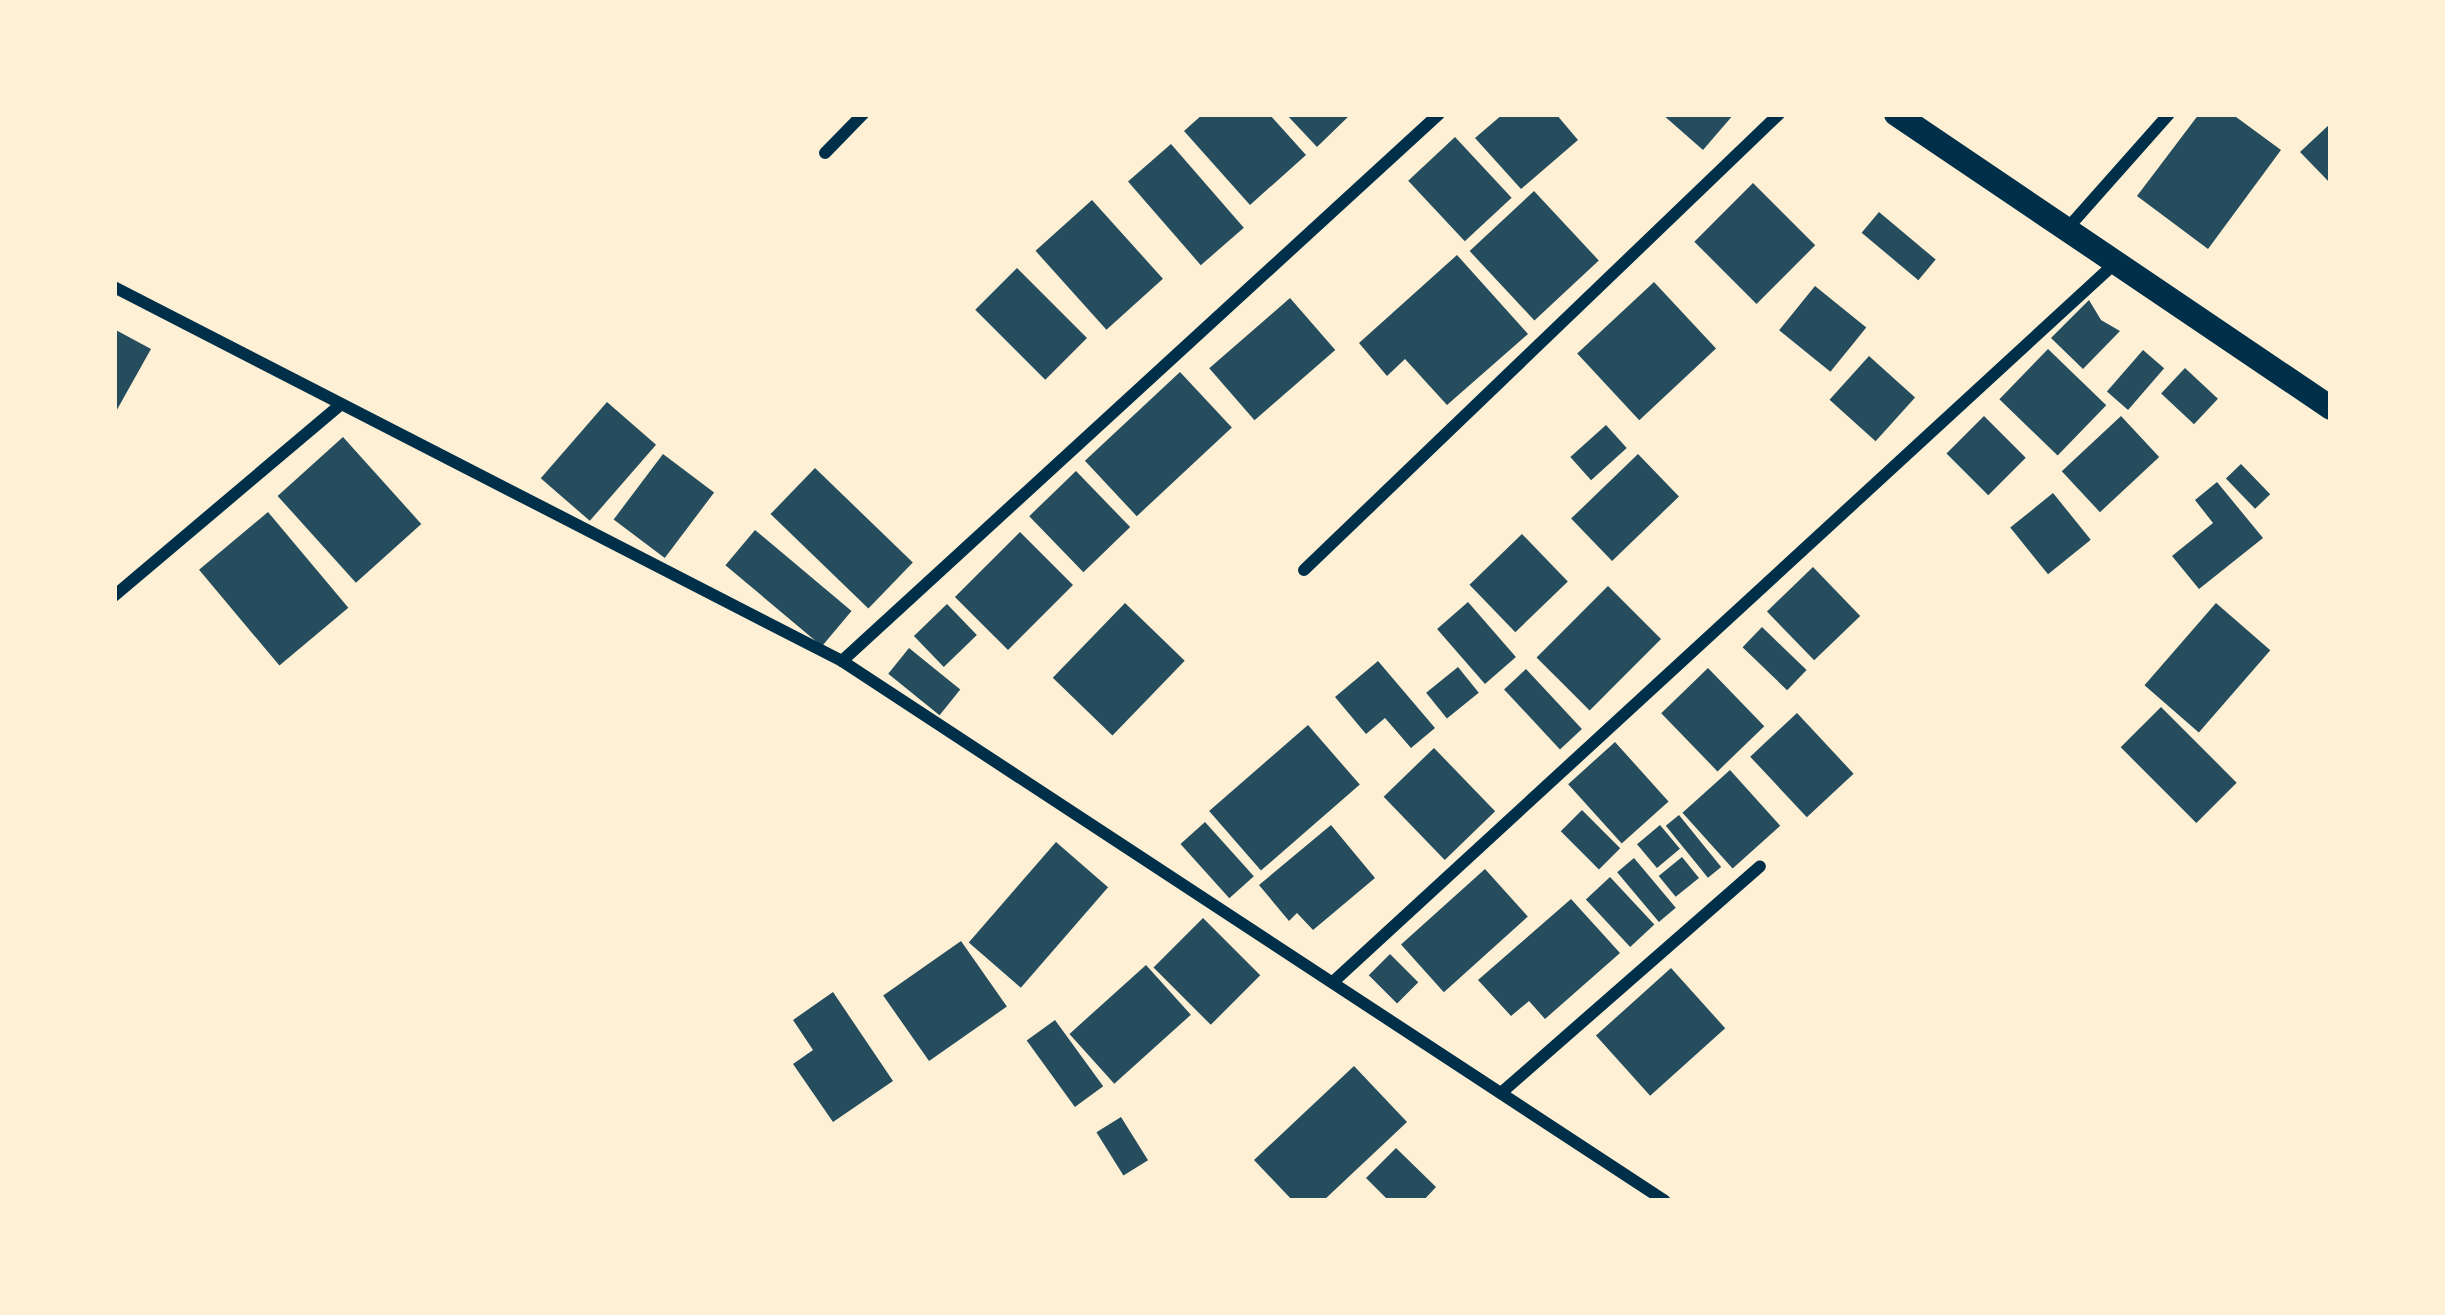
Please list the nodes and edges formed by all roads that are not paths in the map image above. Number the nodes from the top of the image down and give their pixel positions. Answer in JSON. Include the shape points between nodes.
{"nodes":[{"id":1,"x":863,"y":114,"type":"edge"},
{"id":2,"x":1439,"y":114,"type":"edge"},
{"id":3,"x":1779,"y":114,"type":"edge"},
{"id":4,"x":1896,"y":114,"type":"edge"},
{"id":5,"x":2169,"y":114,"type":"edge"},
{"id":6,"x":825,"y":153,"type":"dead end"},
{"id":7,"x":2065,"y":232,"type":"junction"},
{"id":8,"x":2114,"y":264,"type":"junction"},
{"id":9,"x":114,"y":287,"type":"edge"},
{"id":10,"x":341,"y":404,"type":"junction"},
{"id":11,"x":2331,"y":408,"type":"edge"},
{"id":12,"x":1304,"y":570,"type":"dead end"},
{"id":13,"x":114,"y":596,"type":"edge"},
{"id":14,"x":842,"y":661,"type":"junction"},
{"id":15,"x":1760,"y":866,"type":"dead end"},
{"id":16,"x":1333,"y":982,"type":"junction"},
{"id":17,"x":1501,"y":1093,"type":"junction"},
{"id":18,"x":1665,"y":1201,"type":"edge"}],
"edges":[{"from":1,"to":6,"type":"street"},
{"from":2,"to":14,"type":"street"},
{"from":3,"to":12,"type":"street"},
{"from":4,"to":7,"type":"main road"},
{"from":5,"to":7,"type":"street"},
{"from":7,"to":8,"type":"main road"},
{"from":8,"to":11,"type":"main road"},
{"from":8,"to":16,"type":"street"},
{"from":9,"to":10,"type":"street"},
{"from":10,"to":13,"type":"street"},
{"from":10,"to":14,"type":"street"},
{"from":14,"to":16,"type":"street"},
{"from":15,"to":17,"type":"street"},
{"from":16,"to":17,"type":"street"},
{"from":17,"to":18,"type":"street"}]}
